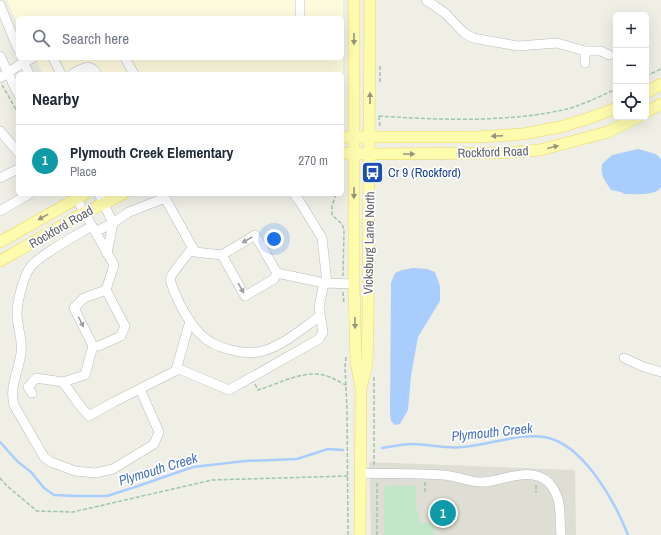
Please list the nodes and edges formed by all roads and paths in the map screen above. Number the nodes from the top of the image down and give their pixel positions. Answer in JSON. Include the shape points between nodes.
{"nodes":[{"id":1,"x":300,"y":0,"type":"edge"},
{"id":2,"x":354,"y":0,"type":"edge"},
{"id":3,"x":370,"y":0,"type":"edge"},
{"id":4,"x":426,"y":0,"type":"edge"},
{"id":5,"x":0,"y":5,"type":"edge"},
{"id":6,"x":300,"y":16,"type":"edge"},
{"id":7,"x":16,"y":44,"type":"edge"},
{"id":8,"x":585,"y":51,"type":"junction"},
{"id":9,"x":609,"y":54,"type":"dead end"},
{"id":10,"x":0,"y":56,"type":"edge"},
{"id":11,"x":23,"y":60,"type":"edge"},
{"id":12,"x":54,"y":60,"type":"edge"},
{"id":13,"x":127,"y":60,"type":"edge"},
{"id":14,"x":585,"y":62,"type":"dead end"},
{"id":15,"x":661,"y":69,"type":"edge"},
{"id":16,"x":28,"y":72,"type":"edge"},
{"id":17,"x":60,"y":72,"type":"edge"},
{"id":18,"x":76,"y":72,"type":"edge"},
{"id":19,"x":95,"y":72,"type":"edge"},
{"id":20,"x":133,"y":72,"type":"edge"},
{"id":21,"x":8,"y":74,"type":"junction"},
{"id":22,"x":649,"y":75,"type":"edge"},
{"id":23,"x":0,"y":80,"type":"edge"},
{"id":24,"x":661,"y":84,"type":"edge"},
{"id":25,"x":16,"y":90,"type":"edge"},
{"id":26,"x":613,"y":90,"type":"edge"},
{"id":27,"x":649,"y":91,"type":"edge"},
{"id":28,"x":661,"y":104,"type":"edge"},
{"id":29,"x":16,"y":109,"type":"edge"},
{"id":30,"x":613,"y":109,"type":"edge"},
{"id":31,"x":649,"y":110,"type":"edge"},
{"id":32,"x":379,"y":116,"type":"dead end"},
{"id":33,"x":632,"y":120,"type":"edge"},
{"id":34,"x":0,"y":132,"type":"edge"},
{"id":35,"x":344,"y":137,"type":"edge"},
{"id":36,"x":354,"y":137,"type":"junction"},
{"id":37,"x":370,"y":137,"type":"junction"},
{"id":38,"x":16,"y":150,"type":"edge"},
{"id":39,"x":344,"y":153,"type":"edge"},
{"id":40,"x":354,"y":154,"type":"junction"},
{"id":41,"x":370,"y":154,"type":"junction"},
{"id":42,"x":16,"y":170,"type":"edge"},
{"id":43,"x":0,"y":178,"type":"edge"},
{"id":44,"x":26,"y":196,"type":"edge"},
{"id":45,"x":79,"y":196,"type":"edge"},
{"id":46,"x":112,"y":196,"type":"edge"},
{"id":47,"x":169,"y":196,"type":"edge"},
{"id":48,"x":296,"y":196,"type":"edge"},
{"id":49,"x":335,"y":196,"type":"edge"},
{"id":50,"x":101,"y":198,"type":"edge"},
{"id":51,"x":0,"y":211,"type":"edge"},
{"id":52,"x":84,"y":213,"type":"junction"},
{"id":53,"x":113,"y":223,"type":"junction"},
{"id":54,"x":94,"y":229,"type":"junction"},
{"id":55,"x":0,"y":242,"type":"edge"},
{"id":56,"x":193,"y":247,"type":"junction"},
{"id":57,"x":107,"y":253,"type":"junction"},
{"id":58,"x":222,"y":255,"type":"junction"},
{"id":59,"x":0,"y":262,"type":"edge"},
{"id":60,"x":276,"y":273,"type":"junction"},
{"id":61,"x":326,"y":283,"type":"junction"},
{"id":62,"x":348,"y":283,"type":"junction"},
{"id":63,"x":106,"y":290,"type":"junction"},
{"id":64,"x":345,"y":306,"type":"dead end"},
{"id":65,"x":320,"y":316,"type":"junction"},
{"id":66,"x":190,"y":321,"type":"junction"},
{"id":67,"x":93,"y":346,"type":"junction"},
{"id":68,"x":346,"y":356,"type":"dead end"},
{"id":69,"x":624,"y":358,"type":"dead end"},
{"id":70,"x":176,"y":370,"type":"junction"},
{"id":71,"x":661,"y":372,"type":"edge"},
{"id":72,"x":250,"y":378,"type":"junction"},
{"id":73,"x":63,"y":382,"type":"junction"},
{"id":74,"x":346,"y":385,"type":"junction"},
{"id":75,"x":361,"y":388,"type":"junction"},
{"id":76,"x":140,"y":389,"type":"junction"},
{"id":77,"x":32,"y":393,"type":"dead end"},
{"id":78,"x":360,"y":473,"type":"junction"},
{"id":79,"x":425,"y":475,"type":"junction"},
{"id":80,"x":348,"y":476,"type":"junction"},
{"id":81,"x":0,"y":478,"type":"edge"},
{"id":82,"x":425,"y":494,"type":"dead end"},
{"id":83,"x":348,"y":535,"type":"edge"},
{"id":84,"x":360,"y":535,"type":"edge"},
{"id":85,"x":561,"y":535,"type":"edge"}],
"edges":[{"from":1,"to":6,"type":"street"},
{"from":2,"to":36,"type":"main road","name":"Vicksburg Lane North","one_way":true},
{"from":37,"to":3,"type":"main road","name":"Vicksburg Lane North","one_way":true},
{"from":4,"to":8,"type":"street","via":[[473,38],[518,46],[558,43]]},
{"from":5,"to":7,"type":"street"},
{"from":8,"to":9,"type":"street"},
{"from":8,"to":14,"type":"street"},
{"from":10,"to":21,"type":"street"},
{"from":11,"to":16,"type":"street"},
{"from":11,"to":21,"type":"street"},
{"from":12,"to":17,"type":"street"},
{"from":13,"to":20,"type":"street"},
{"from":15,"to":22,"type":"path"},
{"from":18,"to":19,"type":"street","via":[[89,67]]},
{"from":21,"to":23,"type":"street"},
{"from":21,"to":25,"type":"street"},
{"from":23,"to":29,"type":"path"},
{"from":24,"to":27,"type":"main road"},
{"from":26,"to":32,"type":"path","via":[[570,108],[517,117],[437,119]]},
{"from":28,"to":31,"type":"main road"},
{"from":30,"to":37,"type":"main road","name":"Rockford Road","one_way":true,"via":[[560,127],[523,134],[478,137]]},
{"from":41,"to":33,"type":"main road","name":"Rockford Road","one_way":true,"via":[[500,153],[540,150],[608,132]]},
{"from":34,"to":38,"type":"street"},
{"from":35,"to":36,"type":"main road","name":"Rockford Road"},
{"from":36,"to":37,"type":"main road","name":"Rockford Road"},
{"from":36,"to":40,"type":"main road","name":"Vicksburg Lane North"},
{"from":37,"to":41,"type":"main road","name":"Vicksburg Lane North"},
{"from":39,"to":40,"type":"main road","name":"Rockford Road"},
{"from":40,"to":41,"type":"main road","name":"Rockford Road"},
{"from":40,"to":62,"type":"main road","name":"Vicksburg Lane North","one_way":true},
{"from":41,"to":75,"type":"main road","name":"Vicksburg Lane North","via":[[367,362]]},
{"from":42,"to":43,"type":"street"},
{"from":44,"to":51,"type":"street"},
{"from":45,"to":52,"type":"street"},
{"from":45,"to":55,"type":"main road","name":"Rockford Road","one_way":true},
{"from":46,"to":50,"type":"main road","name":"Rockford Road"},
{"from":47,"to":53,"type":"street","via":[[128,212]]},
{"from":47,"to":56,"type":"street"},
{"from":48,"to":61,"type":"street","via":[[322,238]]},
{"from":49,"to":62,"type":"path","via":[[332,214],[344,230]]},
{"from":50,"to":52,"type":"main road","name":"Rockford Road"},
{"from":50,"to":53,"type":"street"},
{"from":52,"to":54,"type":"street"},
{"from":52,"to":59,"type":"main road","name":"Rockford Road"},
{"from":53,"to":54,"type":"street"},
{"from":53,"to":57,"type":"street"},
{"from":54,"to":57,"type":"street"},
{"from":54,"to":76,"type":"street","via":[[41,258],[29,268],[17,312],[21,352],[12,399],[44,457],[62,467],[95,473],[113,469],[154,444],[159,432]]},
{"from":56,"to":58,"type":"street","via":[[195,252]]},
{"from":56,"to":66,"type":"street","via":[[170,277],[173,290]]},
{"from":57,"to":63,"type":"street","via":[[114,265]]},
{"from":60,"to":58,"type":"street","one_way":true,"via":[[255,235]]},
{"from":58,"to":60,"type":"street","one_way":true,"via":[[245,296],[274,279]]},
{"from":60,"to":61,"type":"street"},
{"from":61,"to":62,"type":"street"},
{"from":61,"to":65,"type":"street","via":[[319,307]]},
{"from":62,"to":64,"type":"path"},
{"from":62,"to":75,"type":"main road","name":"Vicksburg Lane North","one_way":true},
{"from":63,"to":67,"type":"street","one_way":true,"via":[[84,298],[74,308]]},
{"from":63,"to":67,"type":"street","via":[[126,326],[121,336],[99,346]]},
{"from":65,"to":66,"type":"street","via":[[284,342],[256,352],[239,351],[212,344]]},
{"from":65,"to":72,"type":"street","via":[[323,332],[319,339]]},
{"from":66,"to":70,"type":"street"},
{"from":67,"to":73,"type":"street","via":[[85,375]]},
{"from":68,"to":74,"type":"path"},
{"from":69,"to":71,"type":"street"},
{"from":70,"to":72,"type":"street","via":[[229,390]]},
{"from":70,"to":76,"type":"street"},
{"from":72,"to":74,"type":"path","via":[[258,390],[316,374],[326,375]]},
{"from":73,"to":76,"type":"street","via":[[89,416]]},
{"from":73,"to":77,"type":"street","via":[[36,378],[28,387]]},
{"from":74,"to":80,"type":"path"},
{"from":75,"to":78,"type":"main road","name":"Vicksburg Lane North"},
{"from":78,"to":79,"type":"street"},
{"from":78,"to":84,"type":"main road","name":"Vicksburg Lane North"},
{"from":79,"to":82,"type":"path"},
{"from":79,"to":85,"type":"street","via":[[444,475],[479,482],[490,482],[516,475],[528,474],[538,477],[548,482],[558,497]]},
{"from":80,"to":81,"type":"path","via":[[212,480],[73,512],[37,511]]},
{"from":80,"to":83,"type":"path"}]}
